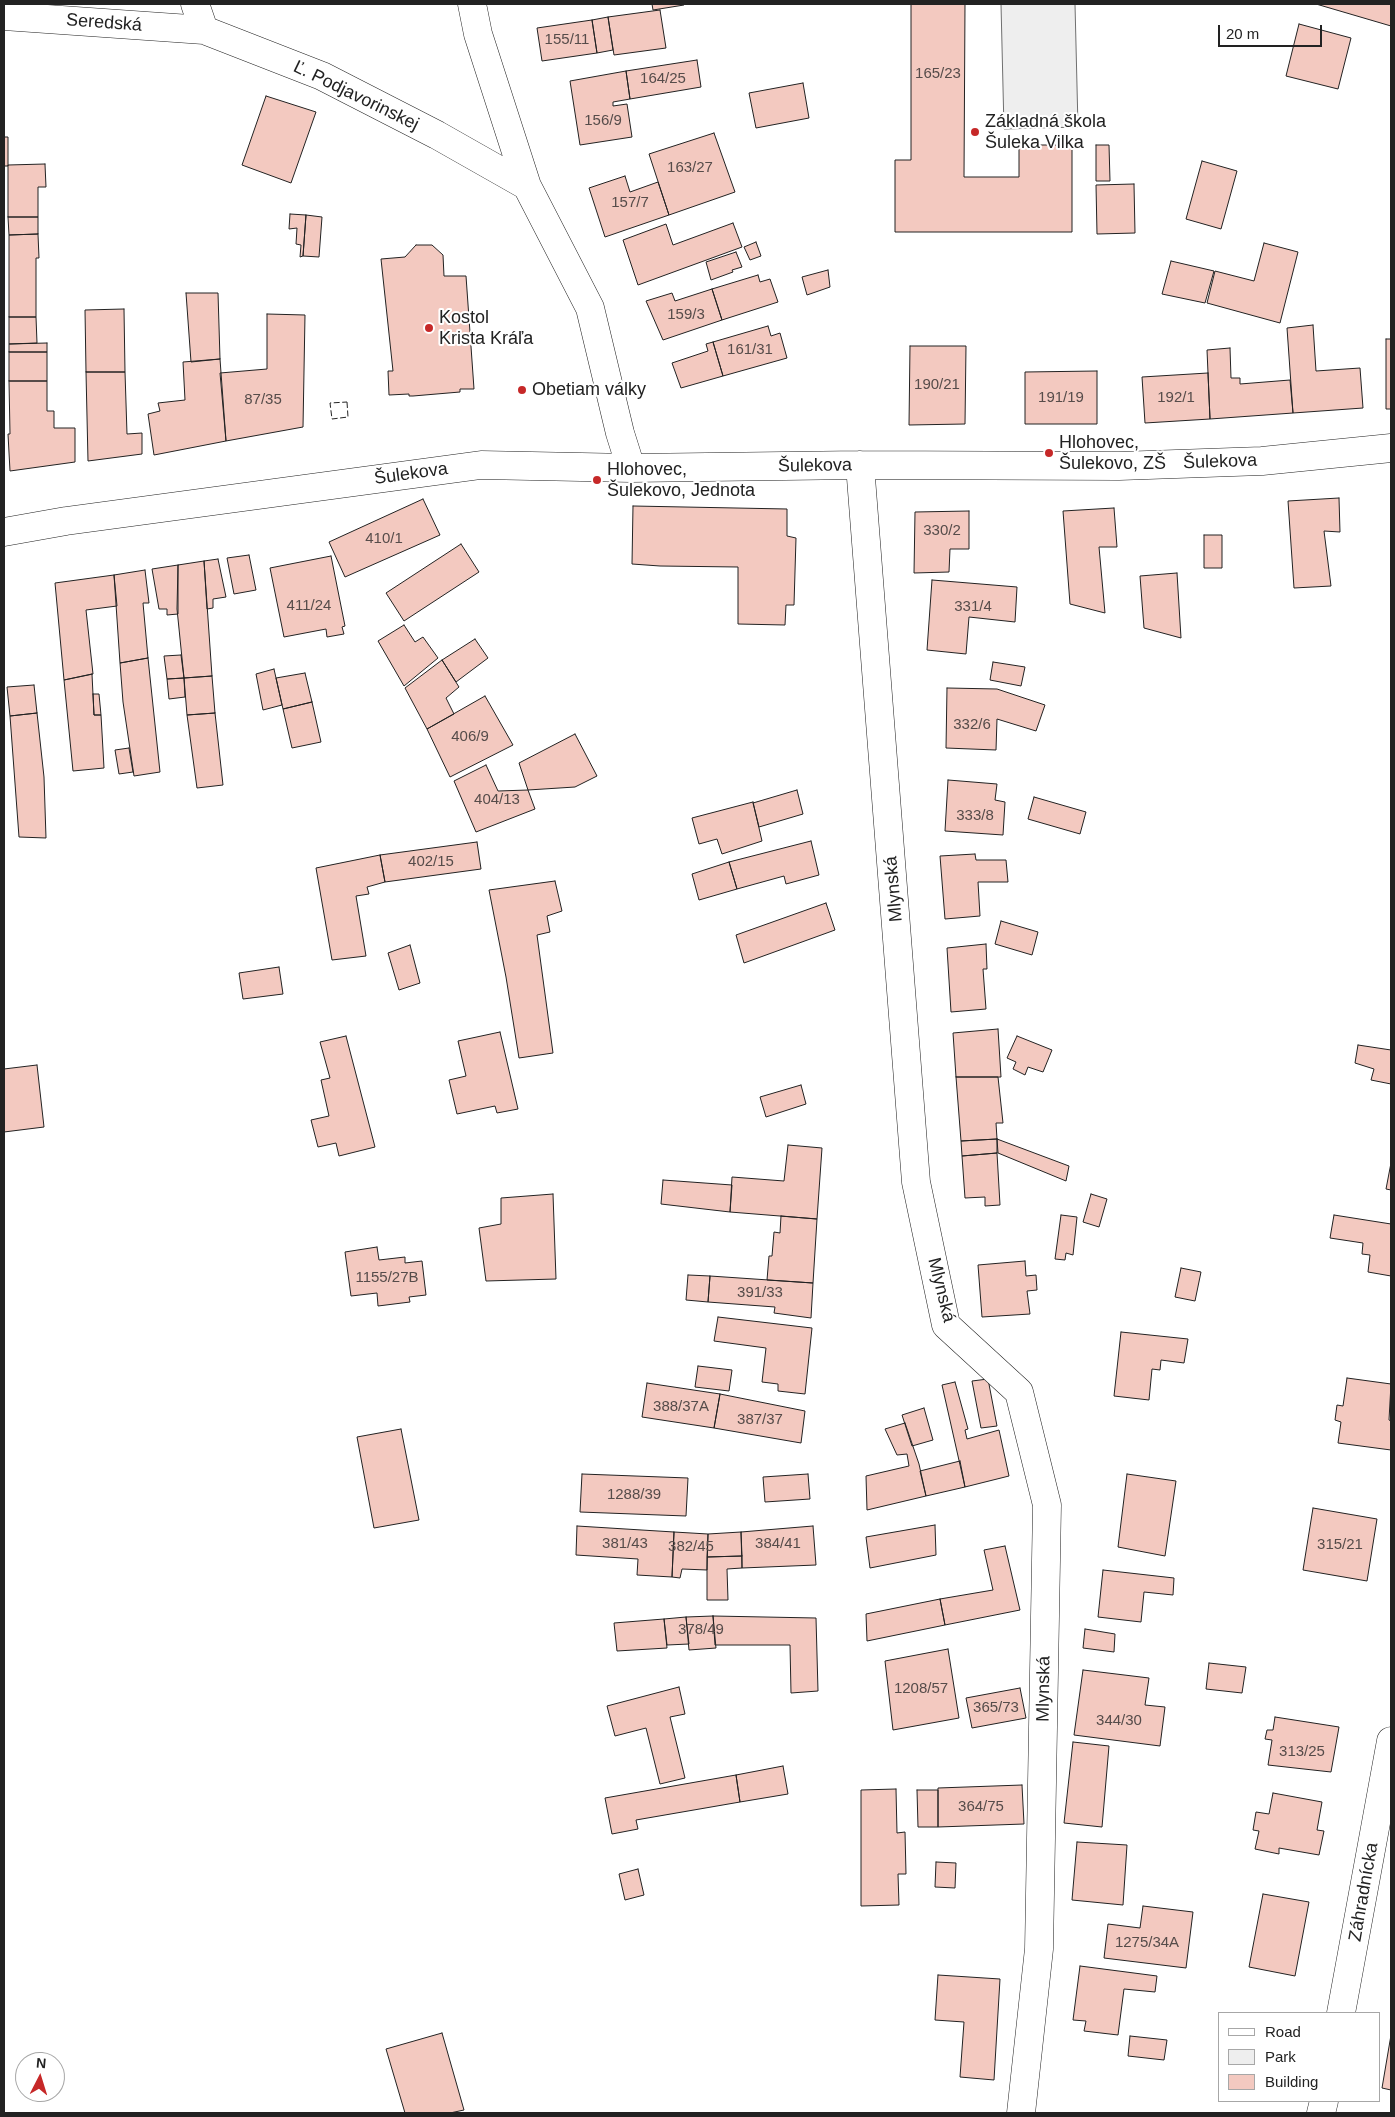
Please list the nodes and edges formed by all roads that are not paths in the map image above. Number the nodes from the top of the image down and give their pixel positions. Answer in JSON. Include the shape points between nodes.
{"nodes":[{"id":1,"x":195,"y":4,"type":"edge"},
{"id":2,"x":472,"y":4,"type":"edge"},
{"id":3,"x":4,"y":16,"type":"edge"},
{"id":4,"x":204,"y":30,"type":"junction"},
{"id":5,"x":527,"y":186,"type":"junction"},
{"id":6,"x":1391,"y":448,"type":"edge"},
{"id":7,"x":860,"y":465,"type":"junction"},
{"id":8,"x":631,"y":468,"type":"junction"},
{"id":9,"x":4,"y":532,"type":"edge"},
{"id":10,"x":1391,"y":1741,"type":"edge"},
{"id":11,"x":1341,"y":2012,"type":"edge"},
{"id":12,"x":1021,"y":2113,"type":"edge"}],
"edges":[{"from":1,"to":4,"type":"street"},
{"from":2,"to":5,"type":"street","via":[[478,34]]},
{"from":3,"to":4,"type":"street","name":"Seredská"},
{"from":4,"to":5,"type":"street","name":"Ľ. Podjavorinskej","via":[[322,76]]},
{"from":5,"to":8,"type":"street","via":[[590,308]]},
{"from":6,"to":7,"type":"street","name":"Šulekova","via":[[1262,461],[1119,466]]},
{"from":7,"to":8,"type":"street","name":"Šulekova"},
{"from":7,"to":12,"type":"street","name":"Mlynská","via":[[916,1182],[946,1325],[1019,1392],[1048,1505],[1039,1949]]},
{"from":8,"to":9,"type":"street","name":"Šulekova","via":[[481,465]]},
{"from":10,"to":11,"type":"street","name":"Záhradnícka"}]}
